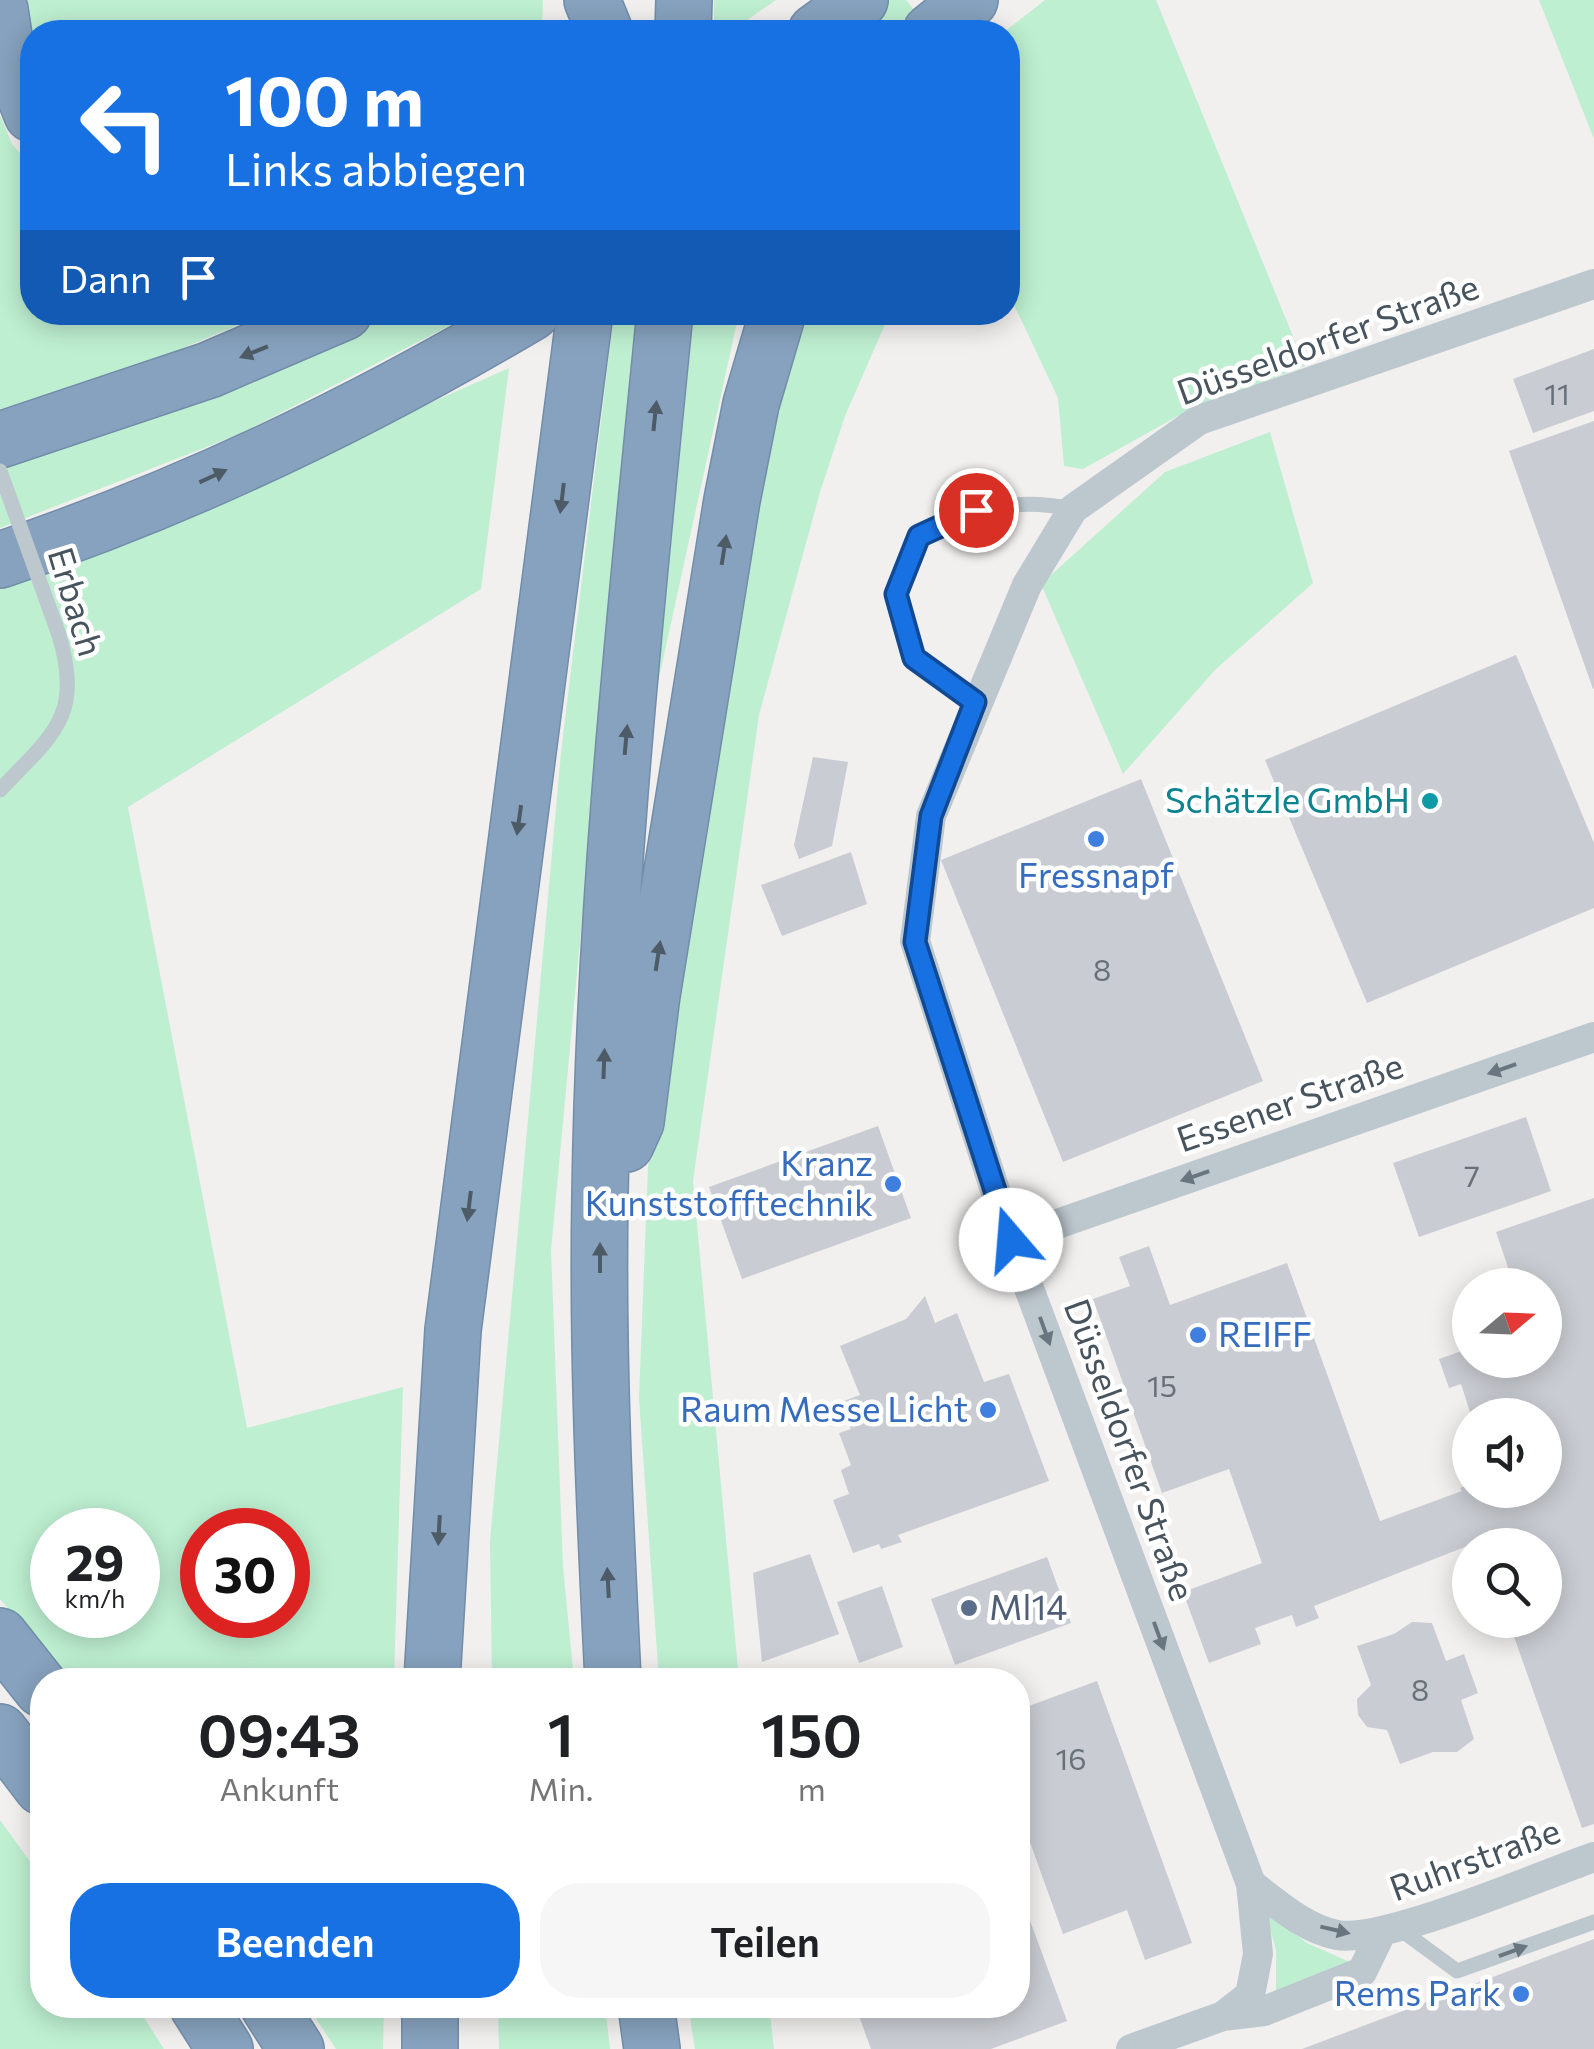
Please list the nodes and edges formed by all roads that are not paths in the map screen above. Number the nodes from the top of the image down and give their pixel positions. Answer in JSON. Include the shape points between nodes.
{"nodes":[{"id":1,"x":860,"y":0,"type":"edge"},
{"id":2,"x":970,"y":0,"type":"edge"},
{"id":3,"x":0,"y":10,"type":"edge"},
{"id":4,"x":832,"y":20,"type":"edge"},
{"id":5,"x":946,"y":20,"type":"edge"},
{"id":6,"x":20,"y":84,"type":"edge"},
{"id":7,"x":1594,"y":284,"type":"edge"},
{"id":8,"x":314,"y":325,"type":"edge"},
{"id":9,"x":509,"y":325,"type":"edge"},
{"id":10,"x":584,"y":325,"type":"edge"},
{"id":11,"x":664,"y":325,"type":"edge"},
{"id":12,"x":774,"y":325,"type":"edge"},
{"id":13,"x":0,"y":440,"type":"edge"},
{"id":14,"x":0,"y":471,"type":"edge"},
{"id":15,"x":1073,"y":509,"type":"junction"},
{"id":16,"x":0,"y":560,"type":"edge"},
{"id":17,"x":975,"y":702,"type":"junction"},
{"id":18,"x":0,"y":790,"type":"edge"},
{"id":19,"x":1594,"y":1037,"type":"edge"},
{"id":20,"x":600,"y":1196,"type":"junction"},
{"id":21,"x":1011,"y":1240,"type":"junction"},
{"id":22,"x":0,"y":1636,"type":"edge"},
{"id":23,"x":433,"y":1668,"type":"edge"},
{"id":24,"x":612,"y":1668,"type":"edge"},
{"id":25,"x":30,"y":1673,"type":"edge"},
{"id":26,"x":0,"y":1732,"type":"edge"},
{"id":27,"x":30,"y":1771,"type":"edge"},
{"id":28,"x":1594,"y":1857,"type":"edge"},
{"id":29,"x":1251,"y":1884,"type":"junction"},
{"id":30,"x":1594,"y":1922,"type":"edge"},
{"id":31,"x":1389,"y":1930,"type":"junction"},
{"id":32,"x":1223,"y":2016,"type":"junction"},
{"id":33,"x":205,"y":2018,"type":"edge"},
{"id":34,"x":276,"y":2018,"type":"edge"},
{"id":35,"x":430,"y":2018,"type":"edge"},
{"id":36,"x":648,"y":2018,"type":"edge"},
{"id":37,"x":225,"y":2049,"type":"edge"},
{"id":38,"x":296,"y":2049,"type":"edge"},
{"id":39,"x":430,"y":2049,"type":"edge"},
{"id":40,"x":652,"y":2049,"type":"edge"},
{"id":41,"x":1131,"y":2049,"type":"edge"}],
"edges":[{"from":1,"to":4,"type":"highway"},
{"from":2,"to":5,"type":"highway"},
{"from":3,"to":6,"type":"highway"},
{"from":7,"to":15,"type":"street","name":"Düsseldorfer Straße","via":[[1199,420]]},
{"from":8,"to":13,"type":"highway","one_way":true,"via":[[209,370]]},
{"from":16,"to":9,"type":"highway","one_way":true,"via":[[280,446]]},
{"from":10,"to":23,"type":"highway","one_way":true,"via":[[453,1330]]},
{"from":20,"to":11,"type":"highway","one_way":true,"via":[[616,855]]},
{"from":20,"to":12,"type":"highway","one_way":true,"via":[[636,1122],[732,500]]},
{"from":14,"to":18,"type":"lane","name":"Erbach","bridge":true,"via":[[70,672],[59,726]]},
{"from":15,"to":17,"type":"street","name":"Düsseldorfer Straße","via":[[1027,585]]},
{"from":15,"to":17,"type":"lane","via":[[1024,501],[919,536],[896,594],[914,658]]},
{"from":17,"to":21,"type":"street","name":"Düsseldorfer Straße","via":[[931,816],[915,942]]},
{"from":19,"to":21,"type":"street","name":"Essener Straße","one_way":true},
{"from":24,"to":20,"type":"highway","one_way":true},
{"from":21,"to":29,"type":"street","name":"Düsseldorfer Straße","one_way":true},
{"from":22,"to":25,"type":"highway"},
{"from":26,"to":27,"type":"highway"},
{"from":28,"to":31,"type":"street","name":"Ruhrstraße"},
{"from":29,"to":31,"type":"street","name":"Ruhrstraße","one_way":true,"via":[[1292,1915],[1337,1935]]},
{"from":29,"to":32,"type":"street","via":[[1258,1954],[1250,1995]]},
{"from":31,"to":30,"type":"lane","one_way":true,"via":[[1457,1971]]},
{"from":31,"to":32,"type":"street","name":"Ruhrstraße","via":[[1362,1972],[1264,2011]]},
{"from":32,"to":41,"type":"street","name":"Ruhrstraße"},
{"from":33,"to":37,"type":"highway"},
{"from":34,"to":38,"type":"highway"},
{"from":35,"to":39,"type":"highway"},
{"from":36,"to":40,"type":"highway"}]}
